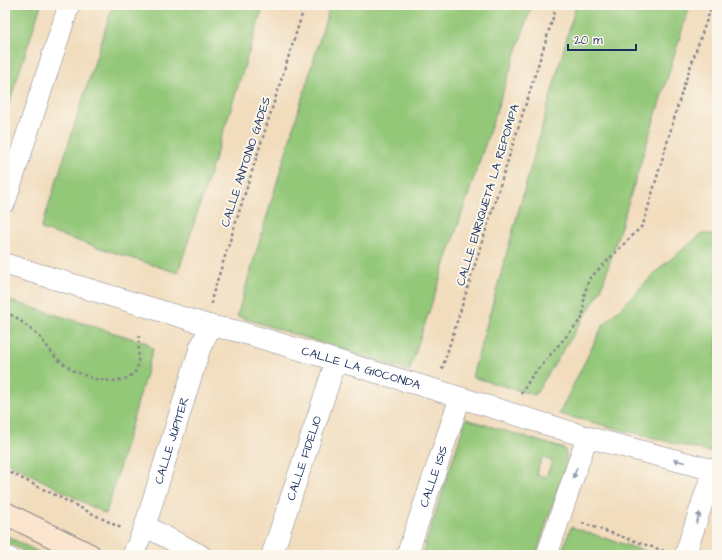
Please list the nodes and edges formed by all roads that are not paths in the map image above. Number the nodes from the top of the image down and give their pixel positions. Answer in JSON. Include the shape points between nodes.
{"nodes":[{"id":1,"x":70,"y":5,"type":"edge"},
{"id":2,"x":5,"y":202,"type":"edge"},
{"id":3,"x":5,"y":264,"type":"edge"},
{"id":4,"x":211,"y":326,"type":"junction"},
{"id":5,"x":336,"y":361,"type":"junction"},
{"id":6,"x":460,"y":398,"type":"junction"},
{"id":7,"x":588,"y":437,"type":"junction"},
{"id":8,"x":715,"y":471,"type":"edge"},
{"id":9,"x":5,"y":513,"type":"edge"},
{"id":10,"x":140,"y":539,"type":"edge"},
{"id":11,"x":5,"y":551,"type":"edge"},
{"id":12,"x":13,"y":555,"type":"edge"},
{"id":13,"x":90,"y":555,"type":"edge"},
{"id":14,"x":200,"y":555,"type":"edge"},
{"id":15,"x":272,"y":555,"type":"edge"},
{"id":16,"x":407,"y":555,"type":"edge"},
{"id":17,"x":547,"y":555,"type":"edge"},
{"id":18,"x":685,"y":555,"type":"edge"}],
"edges":[{"from":1,"to":2,"type":"street"},
{"from":3,"to":4,"type":"street","name":"CALLE LA GIOCONDA"},
{"from":4,"to":5,"type":"street","name":"CALLE LA GIOCONDA","via":[[237,331]]},
{"from":4,"to":10,"type":"street","name":"CALLE JÚPITER","via":[[200,348]]},
{"from":5,"to":6,"type":"street","name":"CALLE LA GIOCONDA"},
{"from":5,"to":15,"type":"street","name":"CALLE FIDELIO"},
{"from":6,"to":7,"type":"street","name":"CALLE LA GIOCONDA"},
{"from":6,"to":16,"type":"street","name":"CALLE ISIS"},
{"from":8,"to":7,"type":"street","name":"CALLE LA GIOCONDA","one_way":true},
{"from":7,"to":17,"type":"street","one_way":true},
{"from":18,"to":8,"type":"street","one_way":true},
{"from":9,"to":13,"type":"main road"},
{"from":10,"to":14,"type":"street"},
{"from":11,"to":12,"type":"lane"}]}
